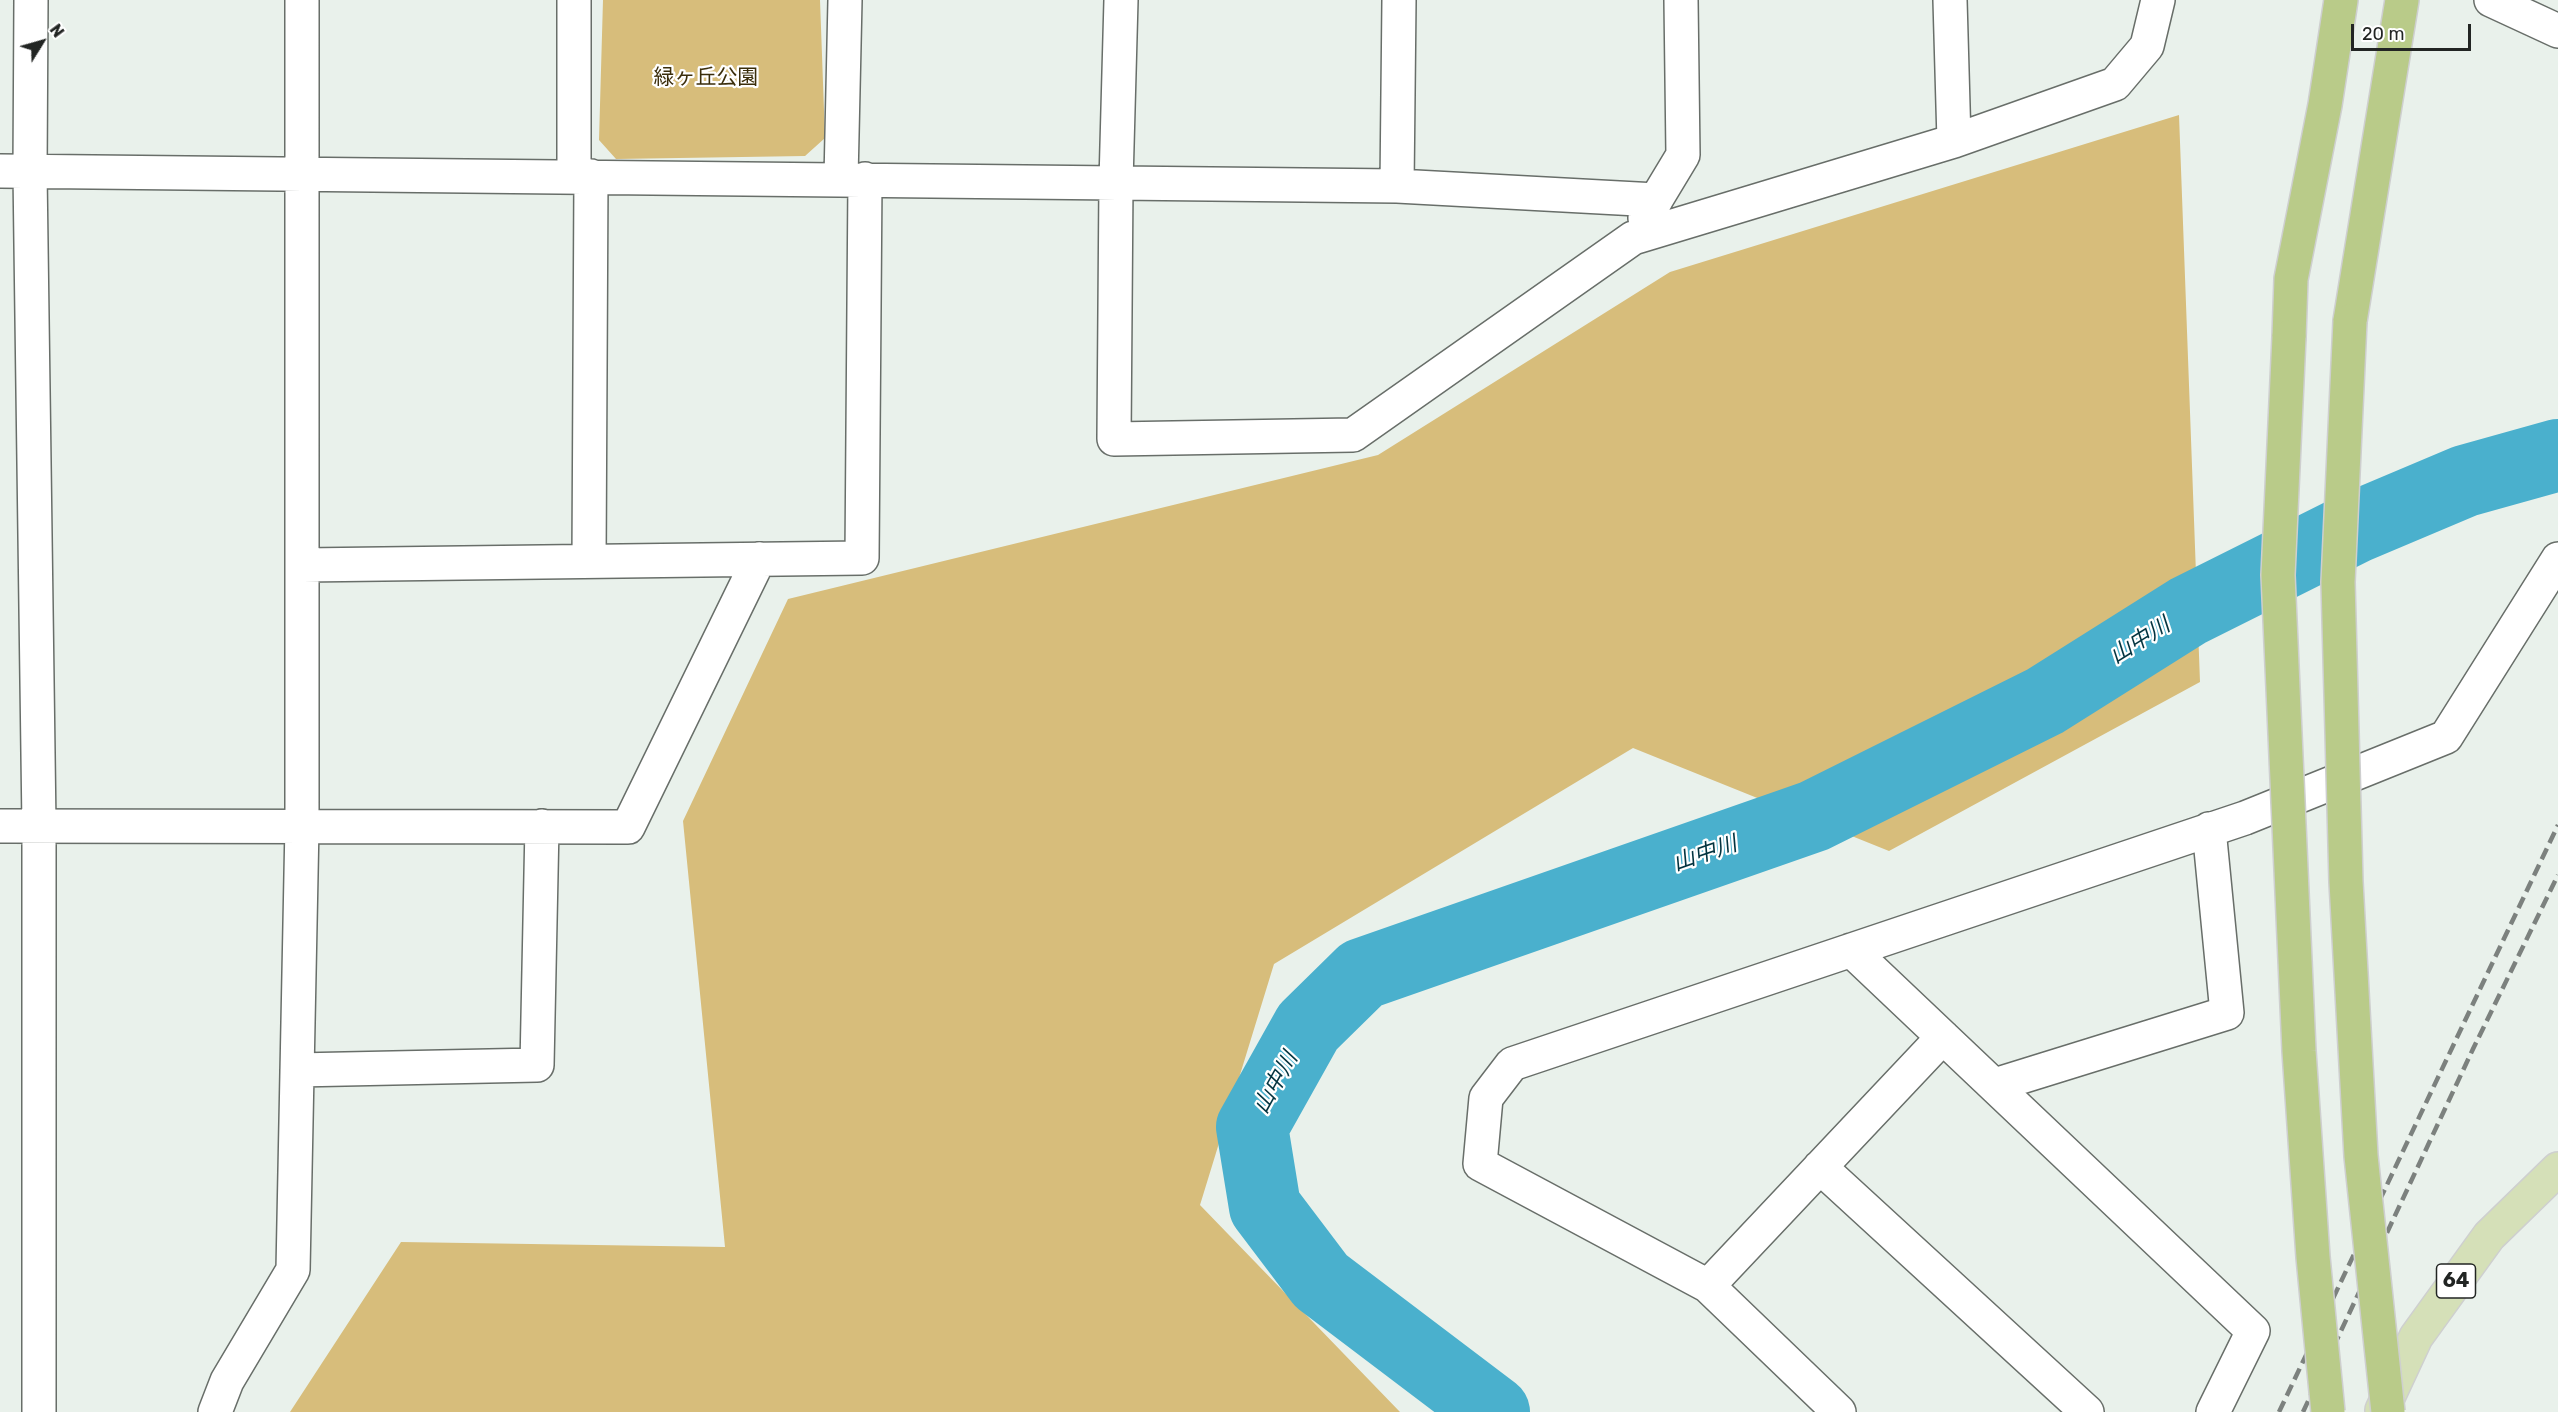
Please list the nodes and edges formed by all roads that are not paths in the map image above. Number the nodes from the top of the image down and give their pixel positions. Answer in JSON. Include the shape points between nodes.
{"nodes":[{"id":1,"x":31,"y":0,"type":"edge"},
{"id":2,"x":302,"y":0,"type":"edge"},
{"id":3,"x":574,"y":0,"type":"edge"},
{"id":4,"x":845,"y":0,"type":"edge"},
{"id":5,"x":1121,"y":0,"type":"edge"},
{"id":6,"x":1399,"y":0,"type":"edge"},
{"id":7,"x":1681,"y":0,"type":"edge"},
{"id":8,"x":1950,"y":0,"type":"edge"},
{"id":9,"x":2158,"y":0,"type":"edge"},
{"id":10,"x":2341,"y":0,"type":"edge"},
{"id":11,"x":2402,"y":0,"type":"edge"},
{"id":12,"x":2491,"y":0,"type":"edge"},
{"id":13,"x":2558,"y":31,"type":"edge"},
{"id":14,"x":1954,"y":141,"type":"junction"},
{"id":15,"x":15,"y":171,"type":"edge"},
{"id":16,"x":304,"y":174,"type":"junction"},
{"id":17,"x":583,"y":176,"type":"junction"},
{"id":18,"x":853,"y":179,"type":"junction"},
{"id":19,"x":1116,"y":182,"type":"junction"},
{"id":20,"x":1397,"y":186,"type":"junction"},
{"id":21,"x":1656,"y":200,"type":"junction"},
{"id":22,"x":1634,"y":238,"type":"junction"},
{"id":23,"x":759,"y":560,"type":"junction"},
{"id":24,"x":2558,"y":560,"type":"edge"},
{"id":25,"x":590,"y":561,"type":"junction"},
{"id":26,"x":303,"y":565,"type":"junction"},
{"id":27,"x":302,"y":825,"type":"junction"},
{"id":28,"x":0,"y":826,"type":"edge"},
{"id":29,"x":39,"y":826,"type":"junction"},
{"id":30,"x":542,"y":826,"type":"junction"},
{"id":31,"x":2209,"y":829,"type":"junction"},
{"id":32,"x":1851,"y":950,"type":"junction"},
{"id":33,"x":1943,"y":1037,"type":"junction"},
{"id":34,"x":297,"y":1070,"type":"junction"},
{"id":35,"x":1995,"y":1085,"type":"junction"},
{"id":36,"x":1820,"y":1167,"type":"junction"},
{"id":37,"x":2558,"y":1169,"type":"edge"},
{"id":38,"x":1708,"y":1286,"type":"junction"},
{"id":39,"x":39,"y":1412,"type":"edge"},
{"id":40,"x":215,"y":1412,"type":"edge"},
{"id":41,"x":1839,"y":1412,"type":"edge"},
{"id":42,"x":2087,"y":1412,"type":"edge"},
{"id":43,"x":2213,"y":1412,"type":"edge"},
{"id":44,"x":2328,"y":1412,"type":"edge"},
{"id":45,"x":2381,"y":1412,"type":"edge"},
{"id":46,"x":2388,"y":1412,"type":"edge"}],
"edges":[{"from":1,"to":15,"type":"street"},
{"from":2,"to":16,"type":"street"},
{"from":3,"to":17,"type":"street"},
{"from":4,"to":18,"type":"street"},
{"from":5,"to":19,"type":"street"},
{"from":6,"to":20,"type":"street"},
{"from":7,"to":21,"type":"street","via":[[1683,155]]},
{"from":8,"to":14,"type":"street"},
{"from":9,"to":14,"type":"street","via":[[2147,46],[2115,84]]},
{"from":10,"to":44,"type":"highway","bridge":true,"via":[[2291,279],[2278,575],[2299,1051]]},
{"from":11,"to":46,"type":"highway","bridge":true,"via":[[2350,321],[2338,582],[2346,882],[2361,1156]]},
{"from":12,"to":13,"type":"street"},
{"from":14,"to":22,"type":"street"},
{"from":15,"to":16,"type":"street"},
{"from":15,"to":29,"type":"street"},
{"from":16,"to":17,"type":"street"},
{"from":16,"to":26,"type":"street"},
{"from":17,"to":18,"type":"street"},
{"from":17,"to":25,"type":"street"},
{"from":18,"to":19,"type":"street"},
{"from":18,"to":23,"type":"street","via":[[862,558]]},
{"from":19,"to":20,"type":"street"},
{"from":19,"to":22,"type":"street","via":[[1114,439],[1353,435]]},
{"from":20,"to":21,"type":"street"},
{"from":21,"to":22,"type":"street"},
{"from":23,"to":25,"type":"street"},
{"from":23,"to":30,"type":"street","via":[[628,827]]},
{"from":24,"to":31,"type":"street","via":[[2446,737]]},
{"from":25,"to":26,"type":"street"},
{"from":26,"to":27,"type":"street"},
{"from":27,"to":29,"type":"street"},
{"from":27,"to":30,"type":"street"},
{"from":27,"to":34,"type":"street"},
{"from":28,"to":29,"type":"street"},
{"from":29,"to":39,"type":"street"},
{"from":30,"to":34,"type":"street","via":[[537,1065]]},
{"from":31,"to":32,"type":"street"},
{"from":31,"to":35,"type":"street","via":[[2227,1013]]},
{"from":32,"to":33,"type":"street"},
{"from":32,"to":38,"type":"street","via":[[1512,1064],[1486,1098],[1480,1164]]},
{"from":33,"to":35,"type":"street"},
{"from":33,"to":36,"type":"street"},
{"from":34,"to":40,"type":"street","via":[[293,1270],[227,1381]]},
{"from":35,"to":43,"type":"street","via":[[2253,1331]]},
{"from":36,"to":38,"type":"street"},
{"from":36,"to":42,"type":"street"},
{"from":37,"to":45,"type":"main road","number":"64","via":[[2489,1236],[2416,1337]]},
{"from":38,"to":41,"type":"street"}]}
